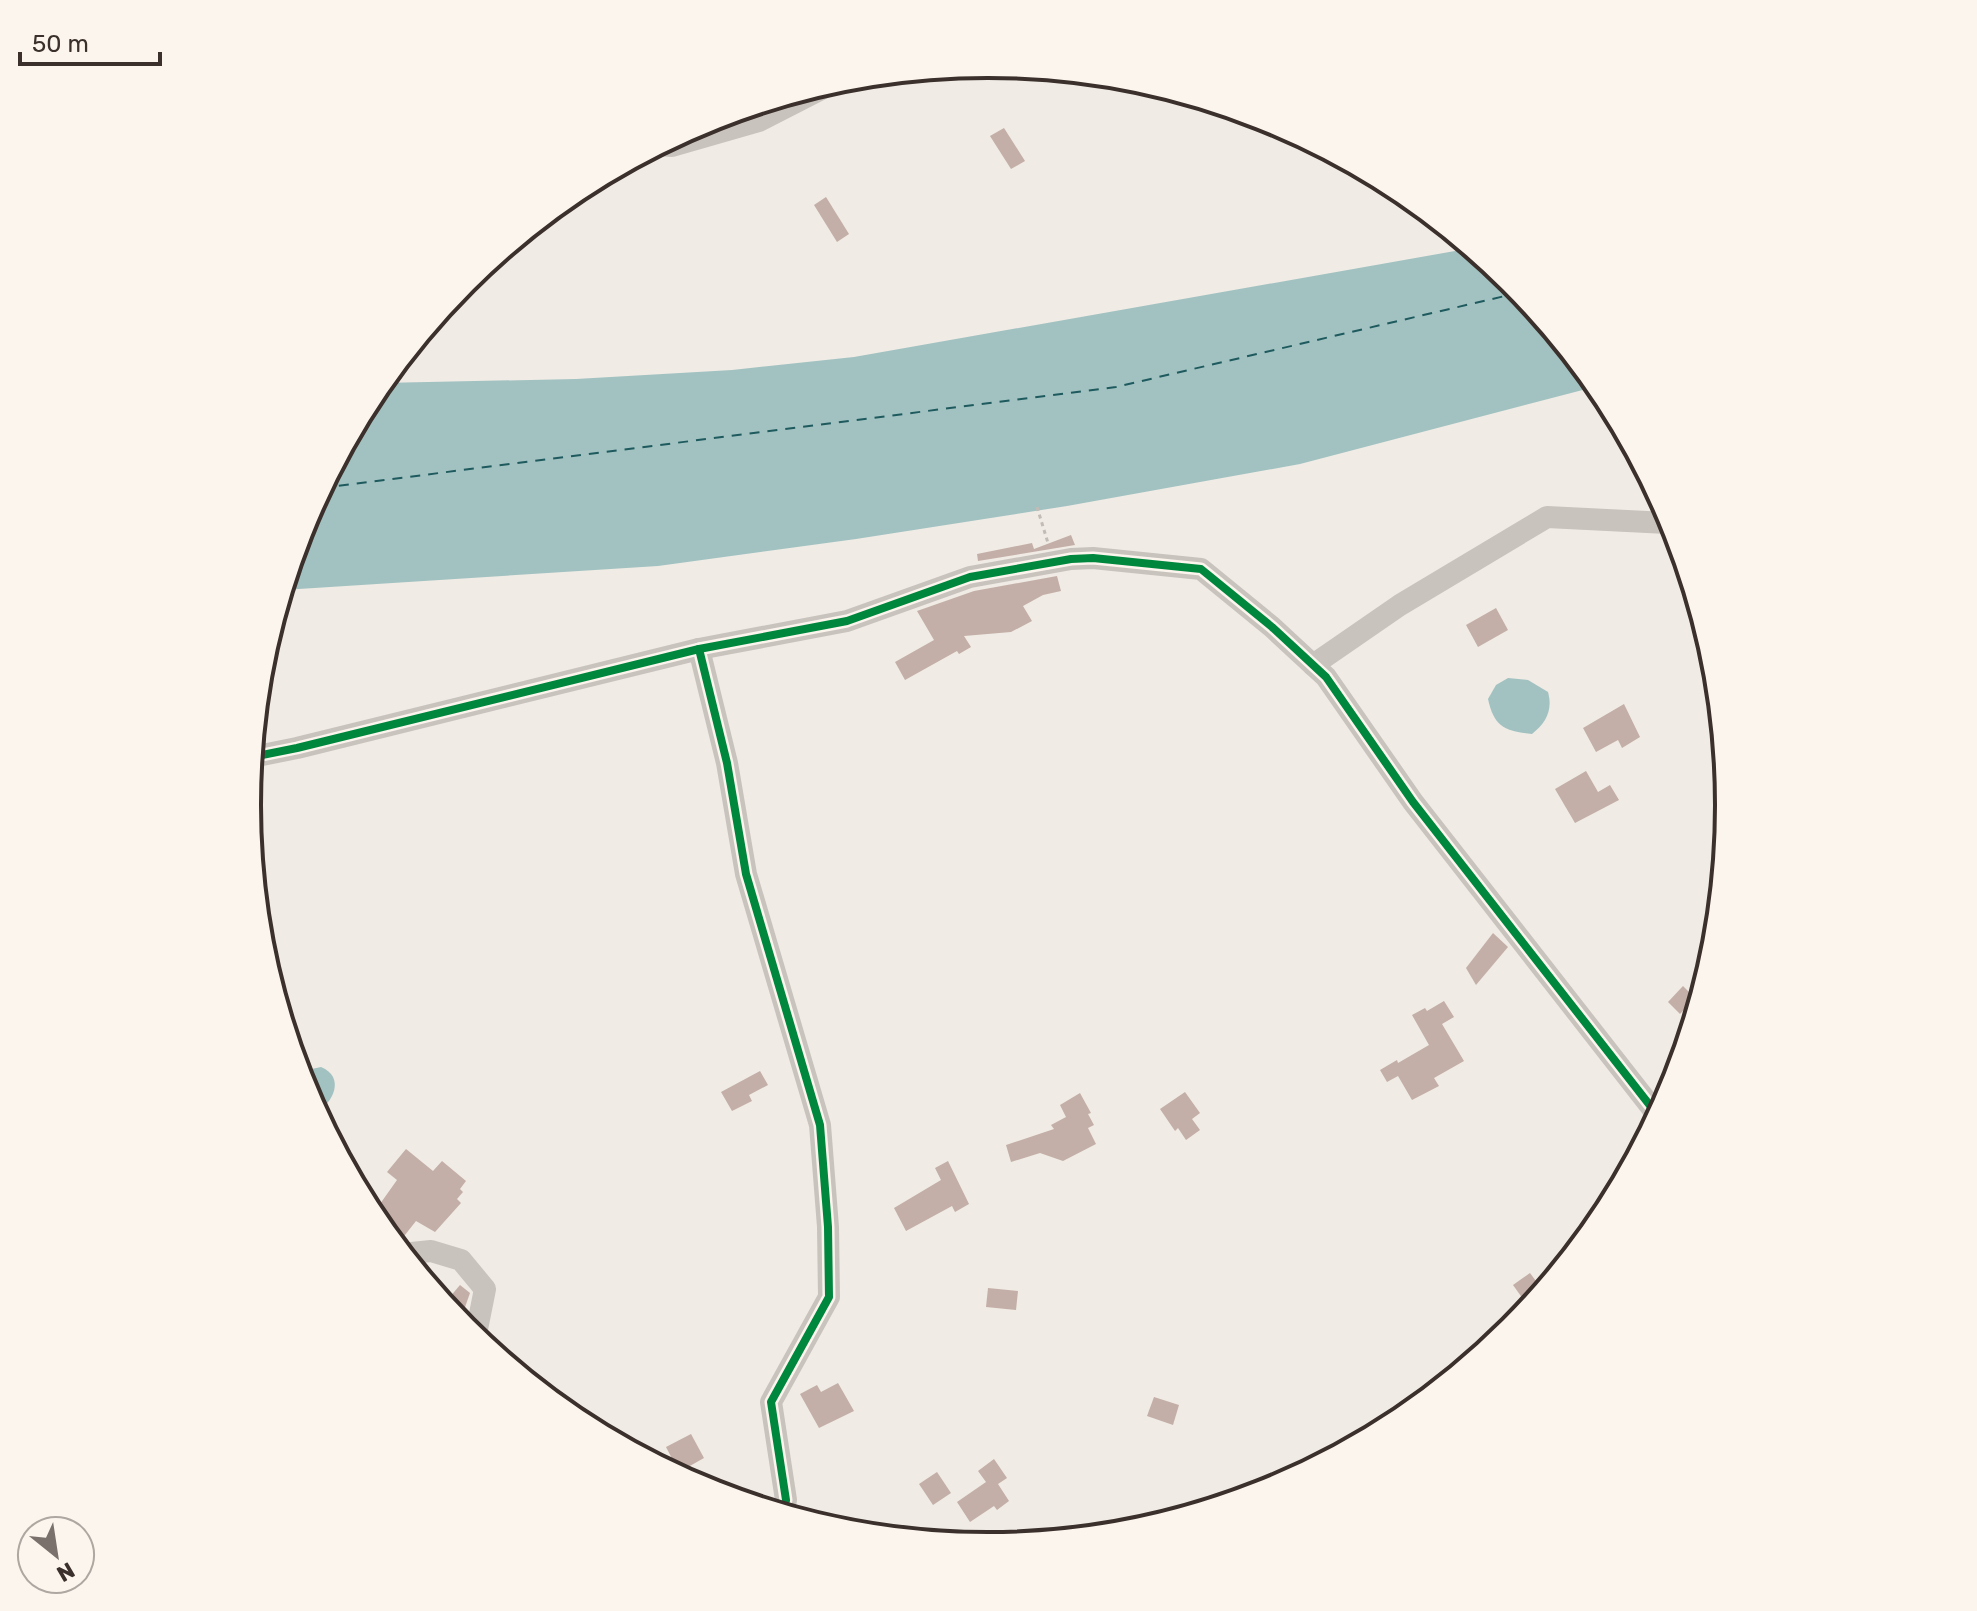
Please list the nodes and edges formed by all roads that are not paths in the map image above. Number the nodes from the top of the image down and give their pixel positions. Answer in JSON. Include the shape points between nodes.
{"nodes":[{"id":1,"x":785,"y":108,"type":"edge"},
{"id":2,"x":698,"y":138,"type":"edge"},
{"id":3,"x":1659,"y":523,"type":"edge"},
{"id":4,"x":699,"y":649,"type":"junction"},
{"id":5,"x":1313,"y":665,"type":"junction"},
{"id":6,"x":263,"y":755,"type":"edge"},
{"id":7,"x":1651,"y":1106,"type":"edge"},
{"id":8,"x":415,"y":1253,"type":"edge"},
{"id":9,"x":478,"y":1324,"type":"edge"},
{"id":10,"x":786,"y":1500,"type":"dead end"}],
"edges":[{"from":1,"to":2,"type":"street"},
{"from":3,"to":5,"type":"street","via":[[1547,517],[1400,605]]},
{"from":4,"to":5,"type":"street","via":[[847,621],[970,577],[1093,558],[1201,569]]},
{"from":4,"to":6,"type":"street"},
{"from":4,"to":10,"type":"street","via":[[727,763],[746,874],[820,1125],[829,1297],[771,1402]]},
{"from":5,"to":7,"type":"street"},
{"from":8,"to":9,"type":"street","via":[[431,1251],[461,1260],[485,1289]]}]}
